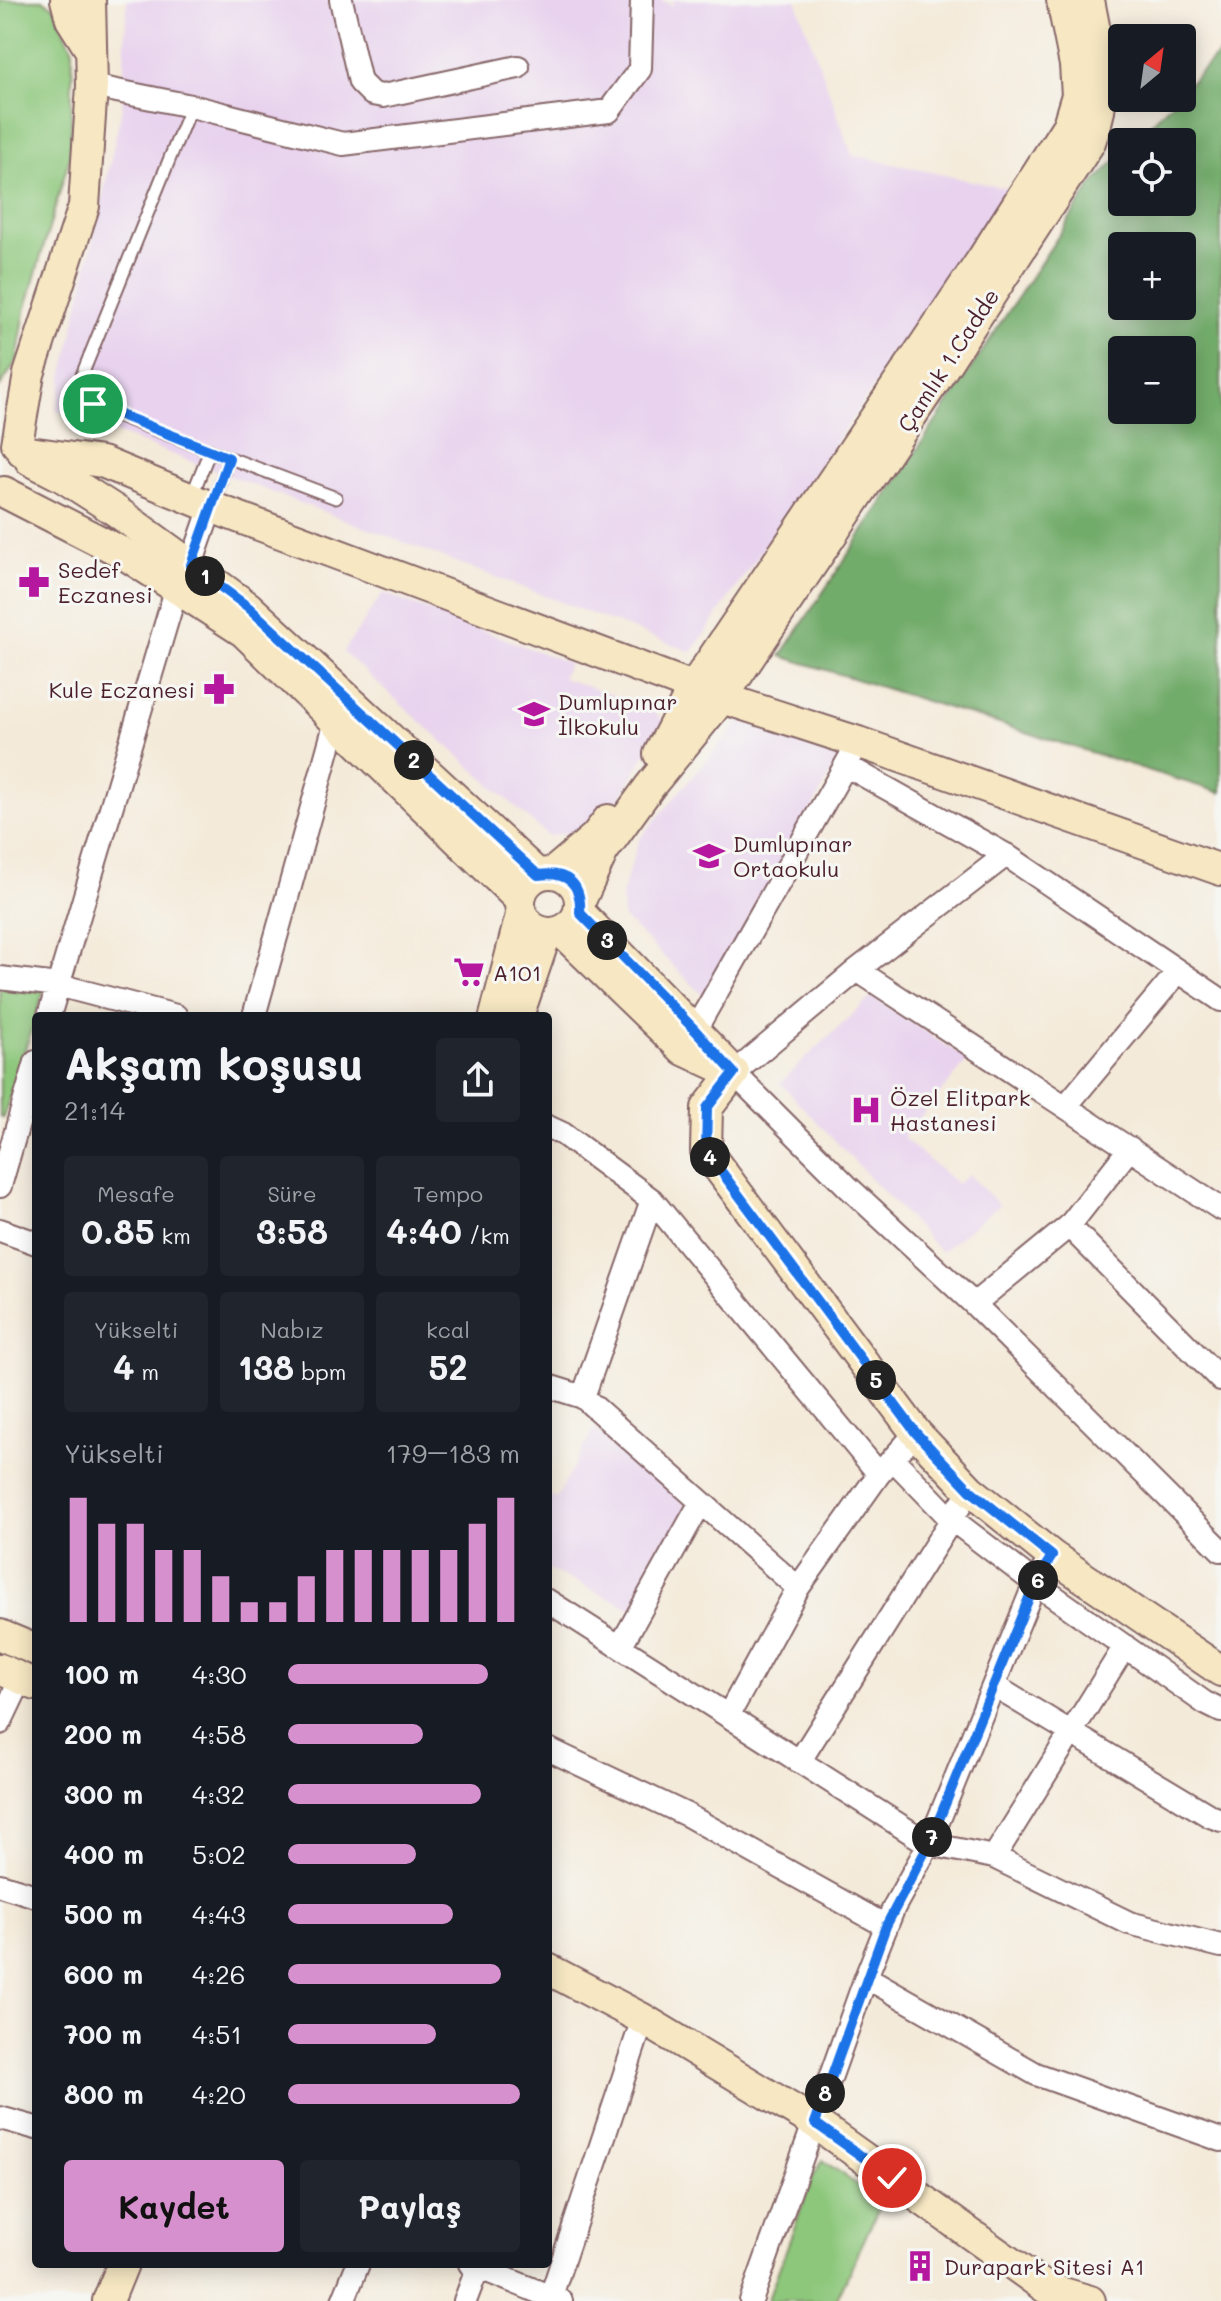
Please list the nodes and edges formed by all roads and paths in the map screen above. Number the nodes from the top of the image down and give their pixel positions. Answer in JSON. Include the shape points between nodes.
{"nodes":[{"id":1,"x":341,"y":0,"type":"edge"},
{"id":2,"x":642,"y":0,"type":"edge"},
{"id":3,"x":1062,"y":0,"type":"edge"},
{"id":4,"x":1089,"y":0,"type":"edge"},
{"id":5,"x":70,"y":5,"type":"edge"},
{"id":6,"x":518,"y":67,"type":"dead end"},
{"id":7,"x":92,"y":86,"type":"junction"},
{"id":8,"x":191,"y":106,"type":"junction"},
{"id":9,"x":1021,"y":224,"type":"junction"},
{"id":10,"x":13,"y":443,"type":"edge"},
{"id":11,"x":210,"y":450,"type":"junction"},
{"id":12,"x":229,"y":458,"type":"junction"},
{"id":13,"x":2,"y":492,"type":"edge"},
{"id":14,"x":336,"y":498,"type":"dead end"},
{"id":15,"x":201,"y":502,"type":"junction"},
{"id":16,"x":184,"y":576,"type":"junction"},
{"id":17,"x":694,"y":686,"type":"junction"},
{"id":18,"x":722,"y":698,"type":"junction"},
{"id":19,"x":336,"y":721,"type":"junction"},
{"id":20,"x":852,"y":754,"type":"junction"},
{"id":21,"x":1006,"y":855,"type":"junction"},
{"id":22,"x":1221,"y":870,"type":"edge"},
{"id":23,"x":546,"y":874,"type":"junction"},
{"id":24,"x":520,"y":907,"type":"junction"},
{"id":25,"x":567,"y":919,"type":"junction"},
{"id":26,"x":857,"y":970,"type":"junction"},
{"id":27,"x":1177,"y":973,"type":"junction"},
{"id":28,"x":0,"y":978,"type":"edge"},
{"id":29,"x":58,"y":985,"type":"junction"},
{"id":30,"x":1221,"y":1000,"type":"edge"},
{"id":31,"x":50,"y":1012,"type":"edge"},
{"id":32,"x":161,"y":1012,"type":"edge"},
{"id":33,"x":255,"y":1012,"type":"edge"},
{"id":34,"x":496,"y":1012,"type":"edge"},
{"id":35,"x":520,"y":1012,"type":"edge"},
{"id":36,"x":695,"y":1030,"type":"junction"},
{"id":37,"x":734,"y":1073,"type":"junction"},
{"id":38,"x":32,"y":1076,"type":"edge"},
{"id":39,"x":1066,"y":1106,"type":"junction"},
{"id":40,"x":552,"y":1129,"type":"edge"},
{"id":41,"x":1130,"y":1148,"type":"junction"},
{"id":42,"x":0,"y":1186,"type":"edge"},
{"id":43,"x":652,"y":1200,"type":"junction"},
{"id":44,"x":1220,"y":1207,"type":"edge"},
{"id":45,"x":1069,"y":1226,"type":"junction"},
{"id":46,"x":0,"y":1230,"type":"edge"},
{"id":47,"x":32,"y":1242,"type":"edge"},
{"id":48,"x":974,"y":1304,"type":"junction"},
{"id":49,"x":1220,"y":1378,"type":"edge"},
{"id":50,"x":552,"y":1387,"type":"edge"},
{"id":51,"x":583,"y":1397,"type":"junction"},
{"id":52,"x":916,"y":1433,"type":"junction"},
{"id":53,"x":886,"y":1467,"type":"junction"},
{"id":54,"x":970,"y":1490,"type":"junction"},
{"id":55,"x":701,"y":1502,"type":"junction"},
{"id":56,"x":950,"y":1518,"type":"junction"},
{"id":57,"x":1219,"y":1545,"type":"edge"},
{"id":58,"x":1052,"y":1556,"type":"junction"},
{"id":59,"x":1035,"y":1583,"type":"junction"},
{"id":60,"x":798,"y":1588,"type":"junction"},
{"id":61,"x":552,"y":1604,"type":"edge"},
{"id":62,"x":0,"y":1635,"type":"edge"},
{"id":63,"x":1125,"y":1646,"type":"junction"},
{"id":64,"x":620,"y":1647,"type":"junction"},
{"id":65,"x":32,"y":1648,"type":"edge"},
{"id":66,"x":1221,"y":1671,"type":"edge"},
{"id":67,"x":19,"y":1678,"type":"edge"},
{"id":68,"x":994,"y":1686,"type":"junction"},
{"id":69,"x":1221,"y":1711,"type":"edge"},
{"id":70,"x":728,"y":1716,"type":"junction"},
{"id":71,"x":0,"y":1723,"type":"edge"},
{"id":72,"x":1071,"y":1732,"type":"junction"},
{"id":73,"x":552,"y":1751,"type":"edge"},
{"id":74,"x":799,"y":1762,"type":"junction"},
{"id":75,"x":1221,"y":1820,"type":"edge"},
{"id":76,"x":929,"y":1844,"type":"junction"},
{"id":77,"x":994,"y":1857,"type":"junction"},
{"id":78,"x":0,"y":1885,"type":"edge"},
{"id":79,"x":32,"y":1895,"type":"edge"},
{"id":80,"x":886,"y":1926,"type":"junction"},
{"id":81,"x":1221,"y":1946,"type":"edge"},
{"id":82,"x":552,"y":1971,"type":"edge"},
{"id":83,"x":866,"y":1977,"type":"junction"},
{"id":84,"x":643,"y":2019,"type":"junction"},
{"id":85,"x":0,"y":2118,"type":"edge"},
{"id":86,"x":815,"y":2123,"type":"junction"},
{"id":87,"x":32,"y":2127,"type":"edge"},
{"id":88,"x":1221,"y":2140,"type":"edge"},
{"id":89,"x":121,"y":2268,"type":"edge"},
{"id":90,"x":356,"y":2268,"type":"edge"},
{"id":91,"x":473,"y":2268,"type":"edge"},
{"id":92,"x":481,"y":2268,"type":"edge"},
{"id":93,"x":1057,"y":2296,"type":"edge"},
{"id":94,"x":556,"y":2298,"type":"edge"},
{"id":95,"x":108,"y":2301,"type":"edge"},
{"id":96,"x":343,"y":2301,"type":"edge"},
{"id":97,"x":465,"y":2301,"type":"edge"},
{"id":98,"x":751,"y":2301,"type":"edge"},
{"id":99,"x":1090,"y":2301,"type":"edge"}],
"edges":[{"from":1,"to":6,"type":"street","via":[[360,82],[372,94]]},
{"from":2,"to":8,"type":"street","via":[[640,69],[609,111],[343,144]]},
{"from":3,"to":9,"type":"street","via":[[1077,95]]},
{"from":4,"to":9,"type":"street","name":"Çamlık 1.Cadde","via":[[1101,65],[1100,116],[1090,142]]},
{"from":5,"to":7,"type":"street","via":[[89,48]]},
{"from":7,"to":8,"type":"street"},
{"from":7,"to":10,"type":"street","via":[[84,206],[29,374]]},
{"from":8,"to":11,"type":"lane","via":[[82,384],[100,409]]},
{"from":9,"to":17,"type":"street"},
{"from":9,"to":18,"type":"street","name":"Çamlık 1.Cadde"},
{"from":10,"to":13,"type":"street","via":[[26,467],[19,483]]},
{"from":10,"to":15,"type":"street","via":[[102,462]]},
{"from":10,"to":16,"type":"street","via":[[76,485]]},
{"from":11,"to":12,"type":"lane"},
{"from":11,"to":15,"type":"lane"},
{"from":12,"to":14,"type":"lane"},
{"from":12,"to":15,"type":"lane"},
{"from":13,"to":16,"type":"street","via":[[121,552]]},
{"from":15,"to":16,"type":"street"},
{"from":15,"to":17,"type":"street"},
{"from":16,"to":19,"type":"street"},
{"from":16,"to":23,"type":"street","via":[[248,607]]},
{"from":16,"to":29,"type":"street"},
{"from":17,"to":18,"type":"street"},
{"from":17,"to":23,"type":"street","via":[[651,768],[595,837]]},
{"from":18,"to":20,"type":"street"},
{"from":18,"to":25,"type":"street","name":"Çamlık 1.Cadde","via":[[603,851]]},
{"from":19,"to":24,"type":"street"},
{"from":19,"to":33,"type":"street"},
{"from":20,"to":21,"type":"street"},
{"from":20,"to":22,"type":"street"},
{"from":20,"to":36,"type":"street"},
{"from":21,"to":26,"type":"street"},
{"from":21,"to":27,"type":"street"},
{"from":23,"to":24,"type":"street","via":[[525,884]]},
{"from":23,"to":25,"type":"street","via":[[567,877],[576,887]]},
{"from":24,"to":25,"type":"street","via":[[531,928]]},
{"from":24,"to":34,"type":"street"},
{"from":25,"to":35,"type":"street","name":"Çamlık 1.Cadde"},
{"from":25,"to":36,"type":"street"},
{"from":25,"to":37,"type":"street","via":[[684,1050]]},
{"from":26,"to":37,"type":"street"},
{"from":26,"to":39,"type":"street"},
{"from":27,"to":30,"type":"street"},
{"from":27,"to":39,"type":"street"},
{"from":28,"to":29,"type":"street"},
{"from":29,"to":31,"type":"street"},
{"from":29,"to":32,"type":"street"},
{"from":36,"to":37,"type":"street"},
{"from":37,"to":48,"type":"street"},
{"from":37,"to":52,"type":"street","via":[[707,1108],[706,1151]]},
{"from":38,"to":42,"type":"street"},
{"from":39,"to":41,"type":"street"},
{"from":40,"to":43,"type":"street"},
{"from":41,"to":44,"type":"street"},
{"from":41,"to":45,"type":"street"},
{"from":43,"to":51,"type":"street"},
{"from":43,"to":53,"type":"street"},
{"from":45,"to":48,"type":"street"},
{"from":45,"to":49,"type":"street"},
{"from":46,"to":47,"type":"street"},
{"from":48,"to":57,"type":"street"},
{"from":50,"to":51,"type":"street"},
{"from":51,"to":55,"type":"street"},
{"from":52,"to":53,"type":"street"},
{"from":52,"to":54,"type":"street"},
{"from":53,"to":56,"type":"street"},
{"from":53,"to":60,"type":"street"},
{"from":54,"to":56,"type":"street"},
{"from":54,"to":58,"type":"street"},
{"from":55,"to":60,"type":"street"},
{"from":55,"to":64,"type":"street"},
{"from":56,"to":59,"type":"street"},
{"from":56,"to":74,"type":"street"},
{"from":58,"to":59,"type":"street"},
{"from":58,"to":66,"type":"street"},
{"from":59,"to":63,"type":"street"},
{"from":59,"to":68,"type":"street"},
{"from":60,"to":70,"type":"street"},
{"from":61,"to":64,"type":"street"},
{"from":62,"to":65,"type":"street"},
{"from":63,"to":69,"type":"street"},
{"from":63,"to":72,"type":"street"},
{"from":64,"to":70,"type":"street"},
{"from":67,"to":71,"type":"street"},
{"from":68,"to":72,"type":"street"},
{"from":68,"to":76,"type":"street"},
{"from":70,"to":74,"type":"street"},
{"from":72,"to":75,"type":"street"},
{"from":72,"to":77,"type":"street"},
{"from":73,"to":80,"type":"street","via":[[687,1815]]},
{"from":74,"to":76,"type":"street"},
{"from":76,"to":77,"type":"street"},
{"from":76,"to":80,"type":"street"},
{"from":77,"to":81,"type":"street","via":[[1129,1923]]},
{"from":78,"to":79,"type":"street"},
{"from":80,"to":83,"type":"street"},
{"from":82,"to":84,"type":"street"},
{"from":83,"to":86,"type":"street"},
{"from":83,"to":88,"type":"street","via":[[1036,2074]]},
{"from":84,"to":86,"type":"street"},
{"from":84,"to":94,"type":"street"},
{"from":85,"to":87,"type":"street"},
{"from":86,"to":93,"type":"street"},
{"from":86,"to":98,"type":"street"},
{"from":89,"to":95,"type":"street"},
{"from":90,"to":96,"type":"street"},
{"from":91,"to":97,"type":"street"},
{"from":92,"to":94,"type":"street"},
{"from":93,"to":99,"type":"street"}]}
